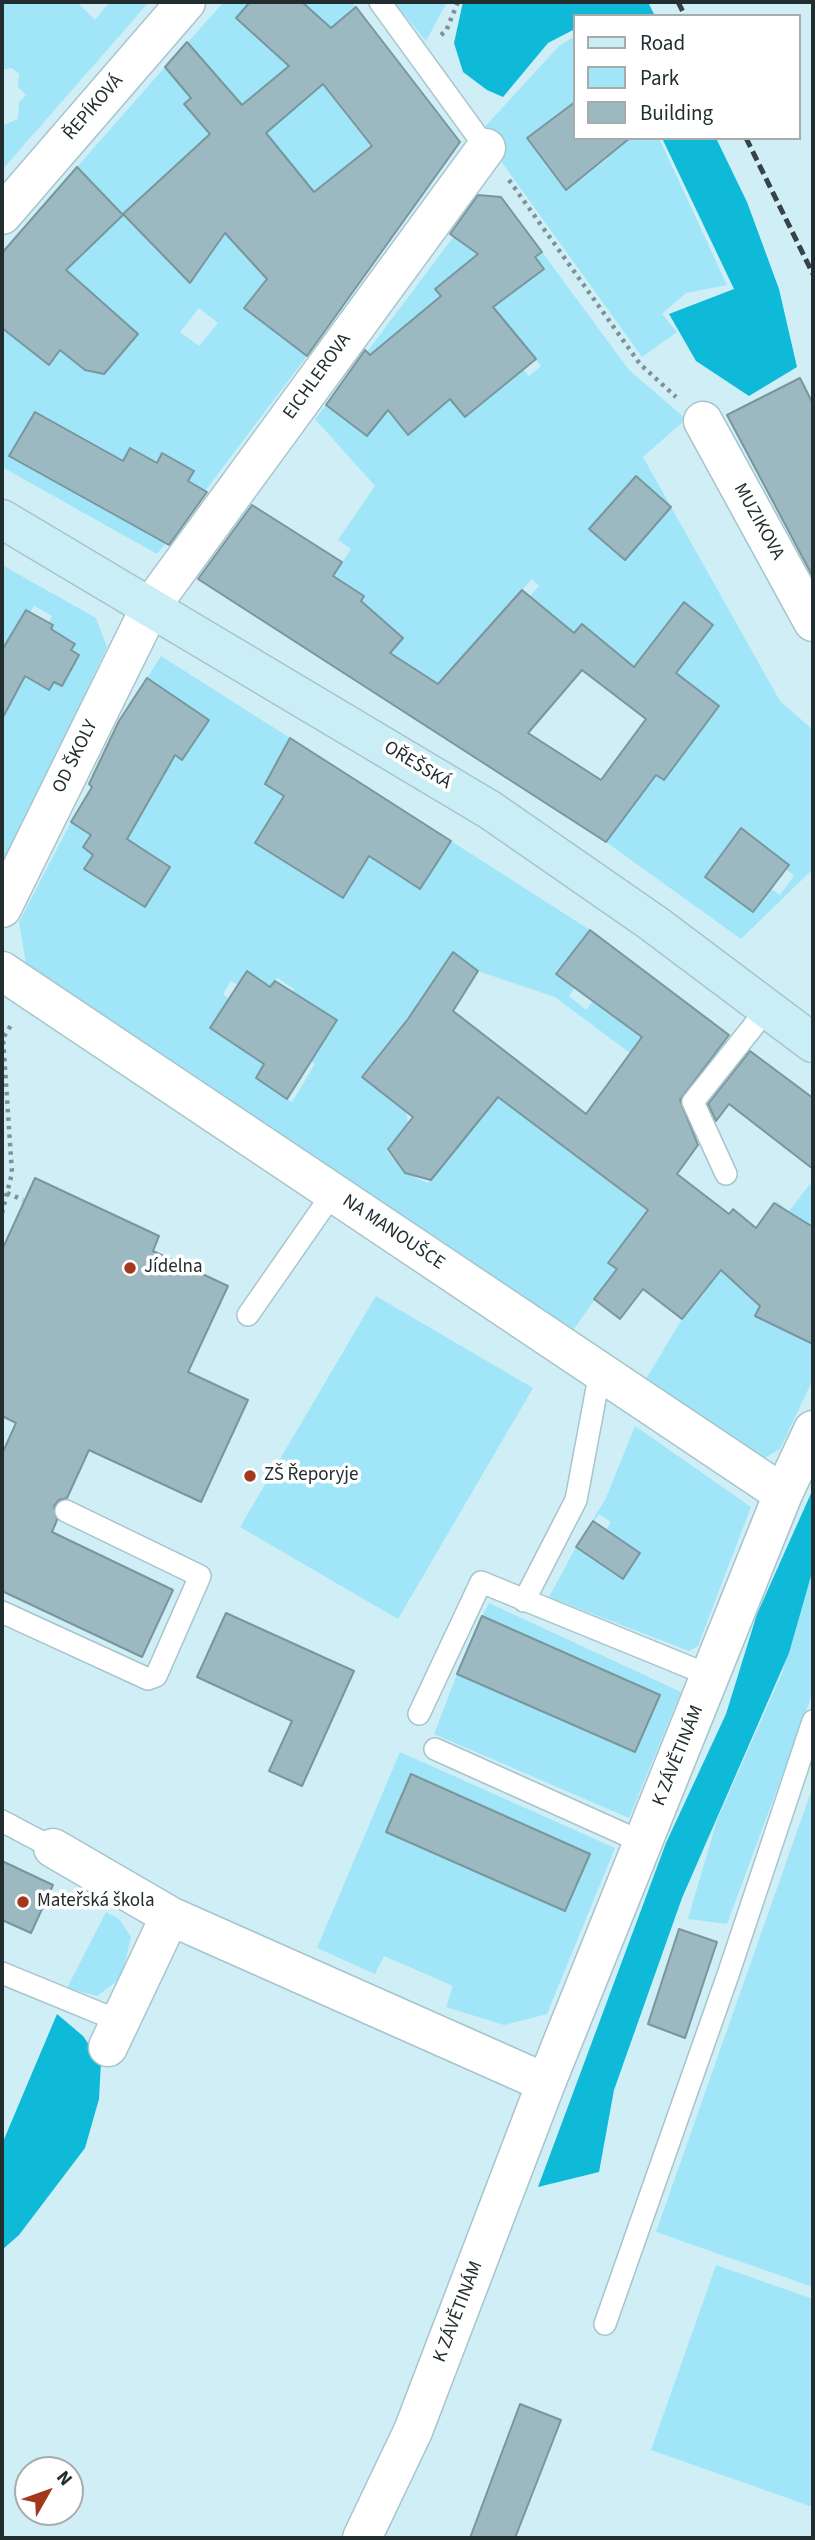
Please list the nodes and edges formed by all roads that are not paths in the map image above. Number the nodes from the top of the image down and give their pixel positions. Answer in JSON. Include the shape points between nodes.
{"nodes":[{"id":1,"x":186,"y":2,"type":"edge"},
{"id":2,"x":380,"y":2,"type":"edge"},
{"id":3,"x":486,"y":148,"type":"joint"},
{"id":4,"x":2,"y":215,"type":"edge"},
{"id":5,"x":703,"y":421,"type":"road end"},
{"id":6,"x":2,"y":519,"type":"edge"},
{"id":7,"x":150,"y":606,"type":"junction"},
{"id":8,"x":813,"y":622,"type":"edge"},
{"id":9,"x":2,"y":908,"type":"edge"},
{"id":10,"x":17,"y":981,"type":"edge"},
{"id":11,"x":767,"y":1009,"type":"junction"},
{"id":12,"x":813,"y":1043,"type":"edge"},
{"id":13,"x":726,"y":1174,"type":"dead end"},
{"id":14,"x":334,"y":1193,"type":"junction"},
{"id":15,"x":248,"y":1315,"type":"dead end"},
{"id":16,"x":608,"y":1377,"type":"junction"},
{"id":17,"x":813,"y":1430,"type":"edge"},
{"id":18,"x":783,"y":1494,"type":"junction"},
{"id":19,"x":66,"y":1511,"type":"dead end"},
{"id":20,"x":524,"y":1601,"type":"junction"},
{"id":21,"x":2,"y":1612,"type":"edge"},
{"id":22,"x":711,"y":1676,"type":"junction"},
{"id":23,"x":419,"y":1714,"type":"dead end"},
{"id":24,"x":813,"y":1721,"type":"edge"},
{"id":25,"x":435,"y":1749,"type":"dead end"},
{"id":26,"x":2,"y":1821,"type":"edge"},
{"id":27,"x":644,"y":1843,"type":"junction"},
{"id":28,"x":54,"y":1848,"type":"joint"},
{"id":29,"x":170,"y":1916,"type":"junction"},
{"id":30,"x":2,"y":1973,"type":"edge"},
{"id":31,"x":114,"y":2034,"type":"joint"},
{"id":32,"x":547,"y":2083,"type":"junction"},
{"id":33,"x":605,"y":2324,"type":"dead end"},
{"id":34,"x":362,"y":2538,"type":"edge"}],
"edges":[{"from":1,"to":4,"type":"street","name":"ŘEPÍKOVÁ"},
{"from":2,"to":3,"type":"lane"},
{"from":3,"to":7,"type":"street","name":"EICHLEROVA"},
{"from":5,"to":8,"type":"street","name":"MUZIKOVA"},
{"from":6,"to":7,"type":"street","name":"OŘEŠSKÁ"},
{"from":7,"to":9,"type":"street","name":"OD ŠKOLY"},
{"from":7,"to":11,"type":"street","name":"OŘEŠSKÁ","via":[[490,810]]},
{"from":10,"to":14,"type":"street","name":"NA MANOUŠCE"},
{"from":11,"to":12,"type":"street","name":"OŘEŠSKÁ"},
{"from":11,"to":13,"type":"lane","via":[[693,1102]]},
{"from":14,"to":15,"type":"lane"},
{"from":14,"to":16,"type":"street","name":"NA MANOUŠCE"},
{"from":16,"to":18,"type":"street","name":"NA MANOUŠCE"},
{"from":16,"to":20,"type":"lane","via":[[576,1500]]},
{"from":17,"to":18,"type":"street","name":"K ZÁVĚTINÁM"},
{"from":18,"to":22,"type":"street","name":"K ZÁVĚTINÁM"},
{"from":19,"to":21,"type":"lane","via":[[201,1576],[156,1676],[148,1679]]},
{"from":20,"to":22,"type":"lane"},
{"from":20,"to":23,"type":"lane","via":[[481,1582]]},
{"from":22,"to":27,"type":"street","name":"K ZÁVĚTINÁM"},
{"from":24,"to":33,"type":"lane"},
{"from":25,"to":27,"type":"lane"},
{"from":26,"to":28,"type":"lane"},
{"from":27,"to":32,"type":"street","name":"K ZÁVĚTINÁM"},
{"from":28,"to":29,"type":"street"},
{"from":29,"to":31,"type":"street"},
{"from":29,"to":32,"type":"street"},
{"from":30,"to":31,"type":"lane"},
{"from":32,"to":34,"type":"street","name":"K ZÁVĚTINÁM","via":[[413,2431]]}]}
